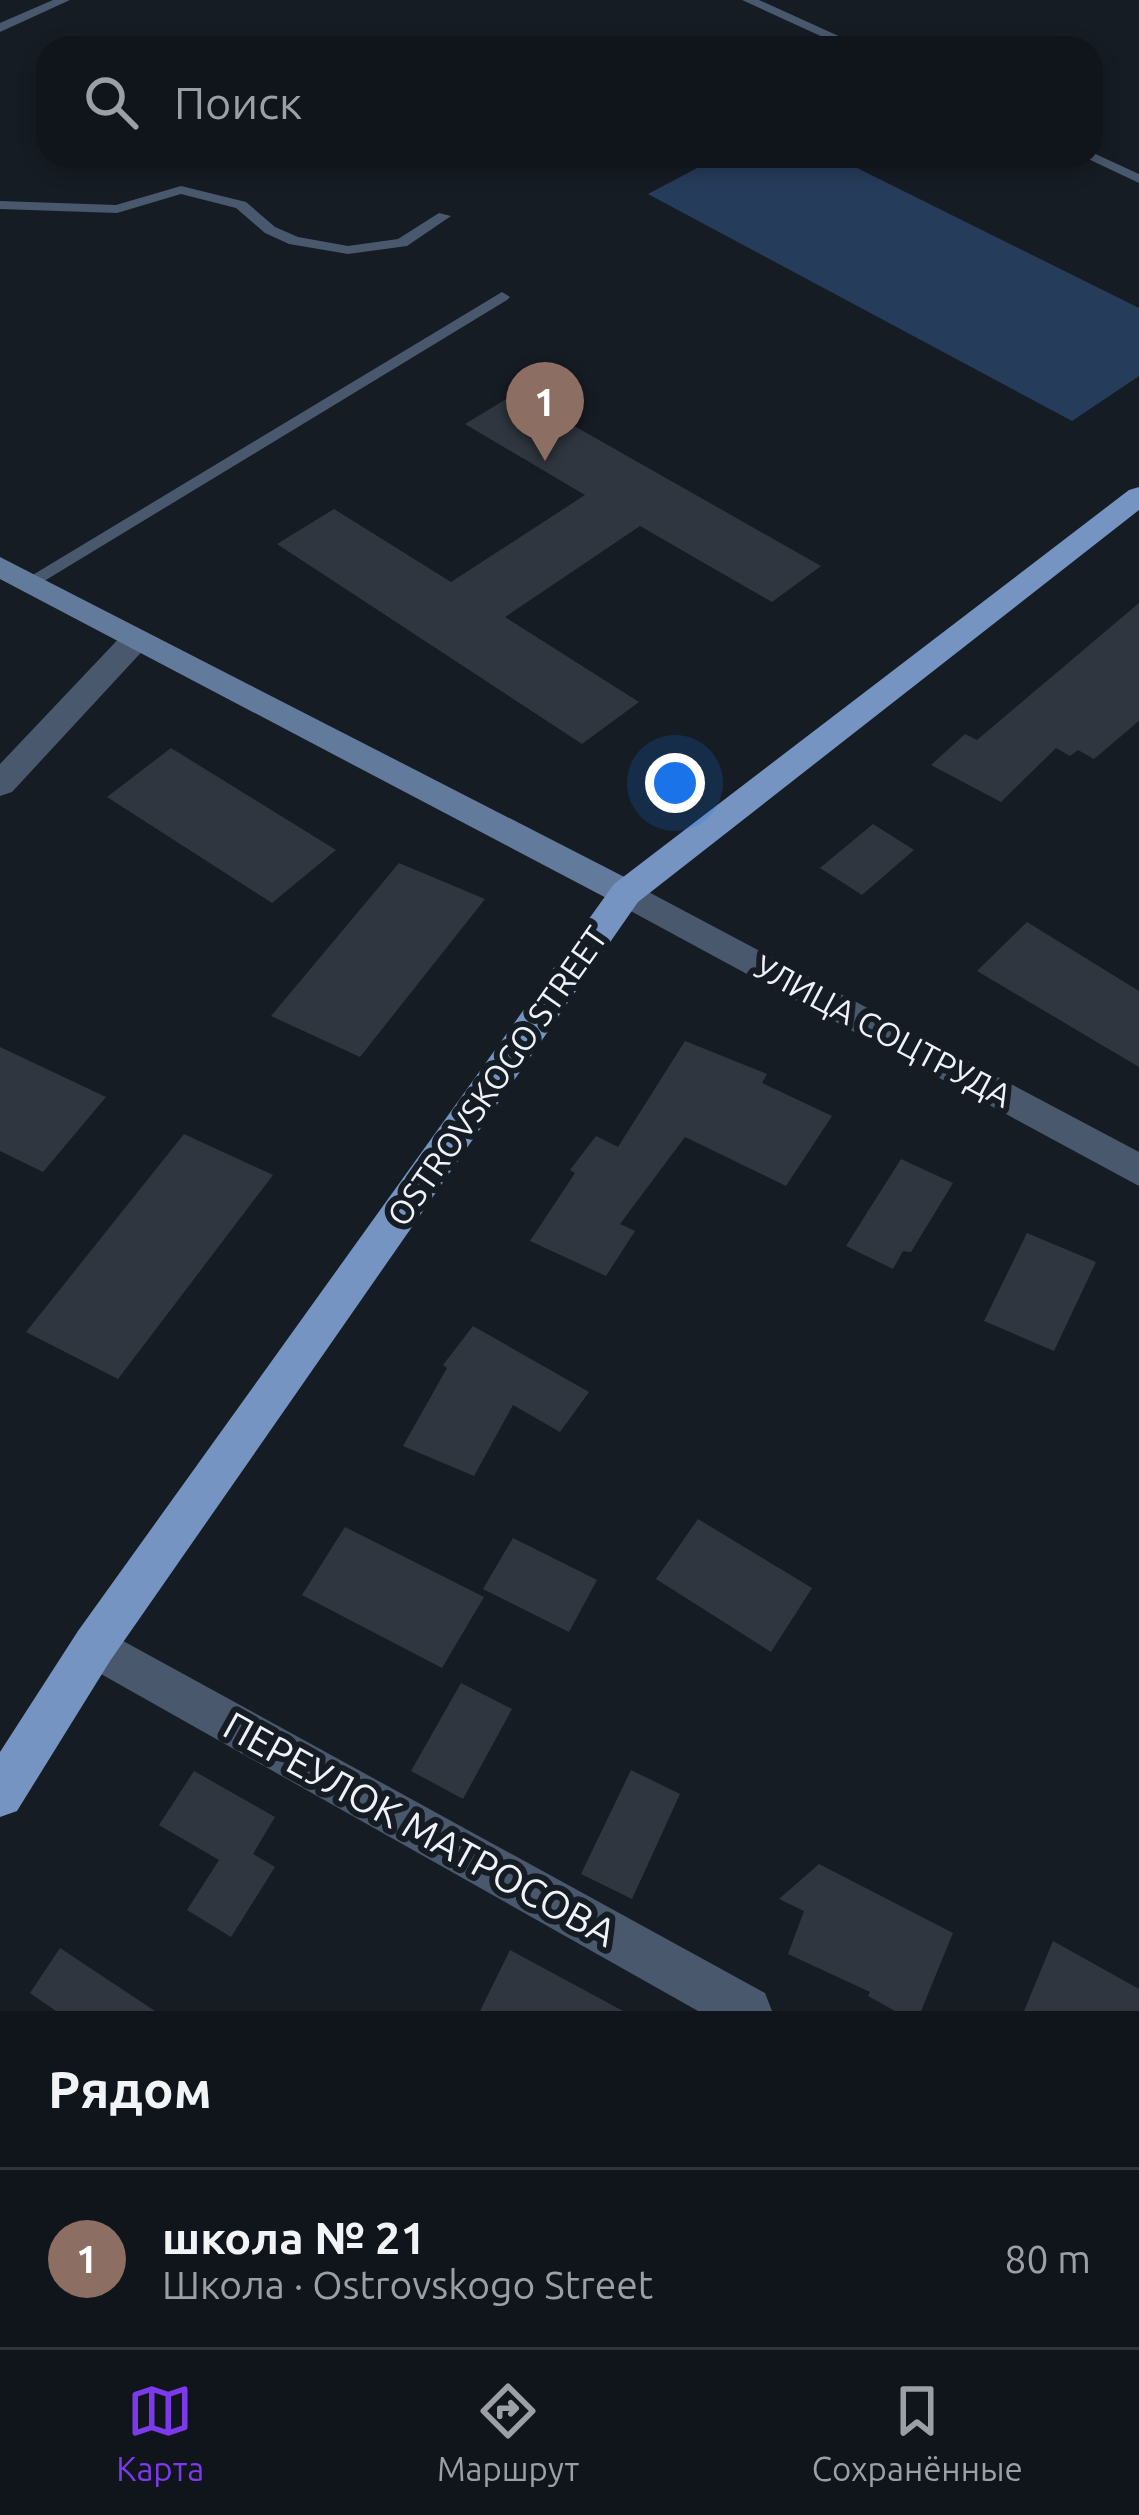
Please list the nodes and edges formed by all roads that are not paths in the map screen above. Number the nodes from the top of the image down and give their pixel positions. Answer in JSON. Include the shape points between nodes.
{"nodes":[{"id":1,"x":64,"y":0,"type":"edge"},
{"id":2,"x":748,"y":0,"type":"edge"},
{"id":3,"x":0,"y":28,"type":"edge"},
{"id":4,"x":835,"y":36,"type":"edge"},
{"id":5,"x":1103,"y":162,"type":"edge"},
{"id":6,"x":1139,"y":179,"type":"edge"},
{"id":7,"x":0,"y":205,"type":"edge"},
{"id":8,"x":444,"y":216,"type":"dead end"},
{"id":9,"x":502,"y":297,"type":"dead end"},
{"id":10,"x":1139,"y":496,"type":"edge"},
{"id":11,"x":0,"y":567,"type":"edge"},
{"id":12,"x":30,"y":582,"type":"junction"},
{"id":13,"x":137,"y":638,"type":"junction"},
{"id":14,"x":0,"y":784,"type":"edge"},
{"id":15,"x":626,"y":893,"type":"junction"},
{"id":16,"x":1139,"y":1170,"type":"edge"},
{"id":17,"x":94,"y":1646,"type":"junction"},
{"id":18,"x":0,"y":1793,"type":"edge"},
{"id":19,"x":747,"y":2011,"type":"edge"}],
"edges":[{"from":1,"to":3,"type":"lane"},
{"from":2,"to":4,"type":"lane"},
{"from":5,"to":6,"type":"lane"},
{"from":7,"to":8,"type":"lane","via":[[117,209],[181,190],[241,205],[294,241],[348,250],[401,243]]},
{"from":9,"to":12,"type":"lane"},
{"from":10,"to":15,"type":"main road","name":"OSTROVSKOGO STREET"},
{"from":11,"to":12,"type":"street"},
{"from":12,"to":13,"type":"street"},
{"from":13,"to":14,"type":"street"},
{"from":13,"to":15,"type":"street"},
{"from":15,"to":16,"type":"street","name":"УЛИЦА СОЦТРУДА"},
{"from":15,"to":17,"type":"main road","name":"OSTROVSKOGO STREET"},
{"from":17,"to":18,"type":"main road","name":"OSTROVSKOGO STREET"},
{"from":17,"to":19,"type":"street","name":"ПЕРЕУЛОК МАТРОСОВА"}]}
